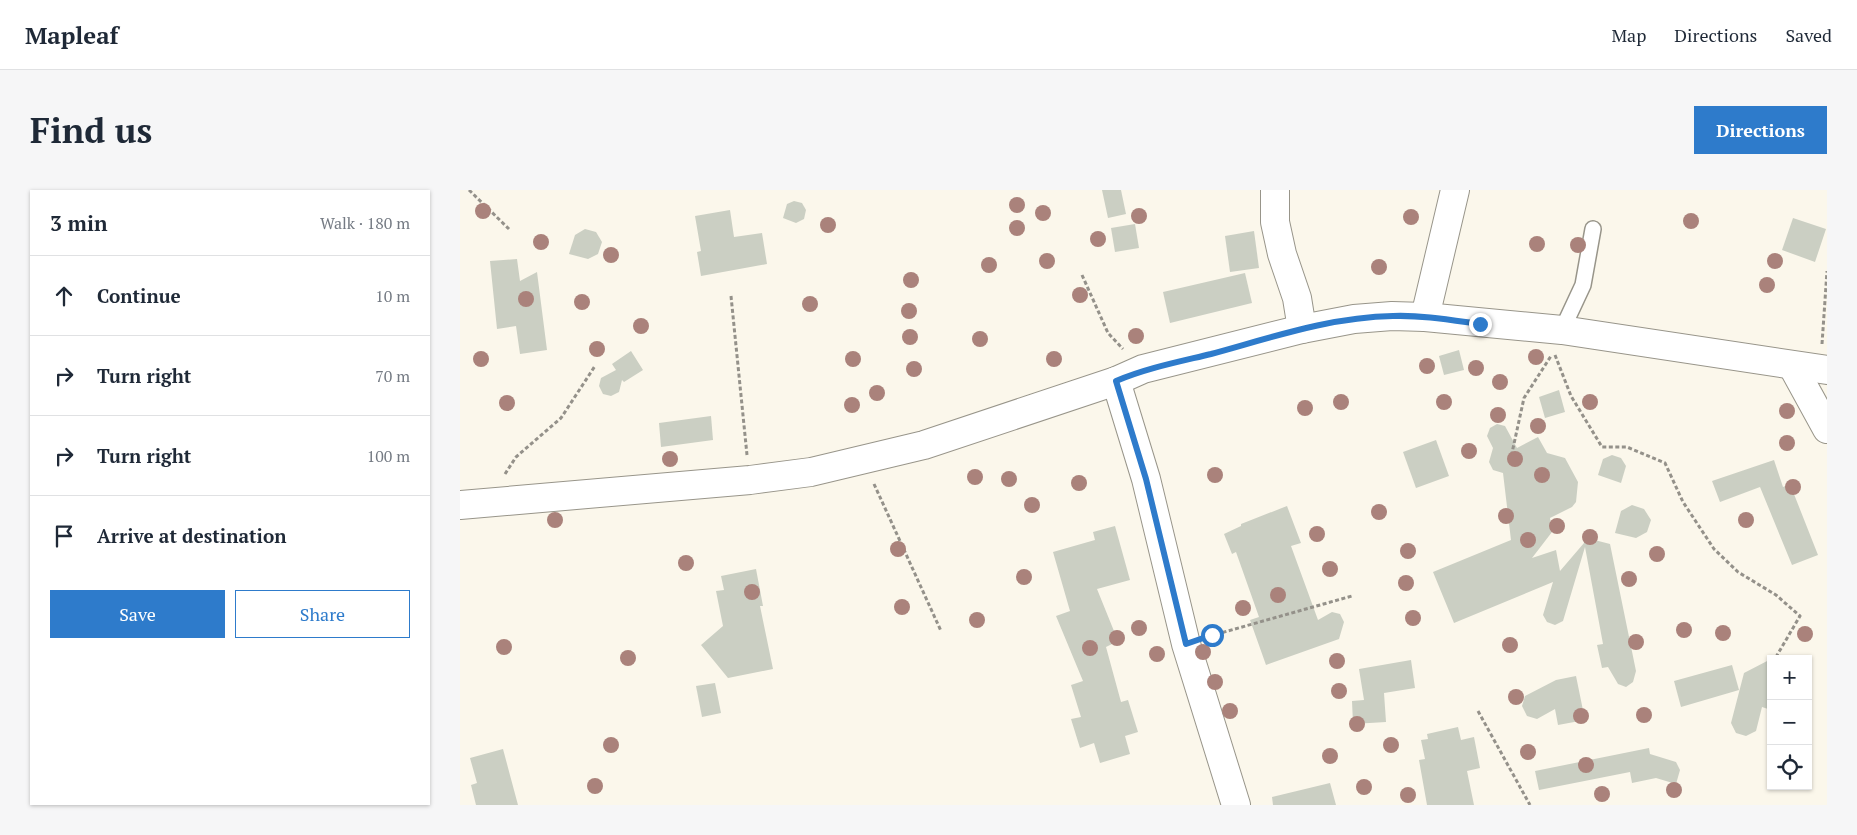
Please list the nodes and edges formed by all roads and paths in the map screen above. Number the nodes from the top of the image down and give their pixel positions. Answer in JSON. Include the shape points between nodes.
{"nodes":[{"id":1,"x":469,"y":190,"type":"edge"},
{"id":2,"x":1274,"y":190,"type":"edge"},
{"id":3,"x":1456,"y":190,"type":"edge"},
{"id":4,"x":509,"y":228,"type":"dead end"},
{"id":5,"x":1593,"y":229,"type":"dead end"},
{"id":6,"x":1827,"y":271,"type":"edge"},
{"id":7,"x":1082,"y":275,"type":"dead end"},
{"id":8,"x":731,"y":296,"type":"dead end"},
{"id":9,"x":1426,"y":317,"type":"junction"},
{"id":10,"x":1302,"y":329,"type":"junction"},
{"id":11,"x":1562,"y":330,"type":"junction"},
{"id":12,"x":595,"y":366,"type":"dead end"},
{"id":13,"x":1793,"y":367,"type":"junction"},
{"id":14,"x":1143,"y":370,"type":"junction"},
{"id":15,"x":1824,"y":370,"type":"edge"},
{"id":16,"x":1116,"y":381,"type":"junction"},
{"id":17,"x":1827,"y":429,"type":"edge"},
{"id":18,"x":863,"y":458,"type":"junction"},
{"id":19,"x":1510,"y":462,"type":"dead end"},
{"id":20,"x":750,"y":480,"type":"junction"},
{"id":21,"x":472,"y":504,"type":"edge"},
{"id":22,"x":1352,"y":596,"type":"dead end"},
{"id":23,"x":941,"y":631,"type":"dead end"},
{"id":24,"x":1186,"y":644,"type":"junction"},
{"id":25,"x":1777,"y":655,"type":"edge"},
{"id":26,"x":1478,"y":711,"type":"dead end"},
{"id":27,"x":1236,"y":805,"type":"edge"},
{"id":28,"x":1530,"y":805,"type":"edge"}],
"edges":[{"from":1,"to":4,"type":"path"},
{"from":2,"to":10,"type":"street","via":[[1275,222],[1297,298]]},
{"from":3,"to":9,"type":"street"},
{"from":5,"to":11,"type":"lane","via":[[1583,285]]},
{"from":6,"to":15,"type":"path"},
{"from":7,"to":14,"type":"path","via":[[1108,334]]},
{"from":8,"to":20,"type":"path"},
{"from":9,"to":10,"type":"street","via":[[1354,319]]},
{"from":9,"to":11,"type":"street"},
{"from":10,"to":14,"type":"street"},
{"from":11,"to":13,"type":"street"},
{"from":12,"to":21,"type":"path","via":[[561,418],[516,457]]},
{"from":13,"to":15,"type":"street"},
{"from":13,"to":17,"type":"street"},
{"from":14,"to":16,"type":"street"},
{"from":16,"to":18,"type":"street","via":[[924,445]]},
{"from":16,"to":24,"type":"street","via":[[1146,479]]},
{"from":18,"to":20,"type":"street","via":[[811,472]]},
{"from":18,"to":23,"type":"path"},
{"from":19,"to":25,"type":"path","via":[[1524,398],[1554,352],[1571,396],[1602,447],[1627,447],[1665,463],[1683,502],[1714,549],[1738,572],[1776,595],[1800,616]]},
{"from":20,"to":21,"type":"street"},
{"from":22,"to":24,"type":"path"},
{"from":24,"to":27,"type":"street"},
{"from":26,"to":28,"type":"path"}]}
